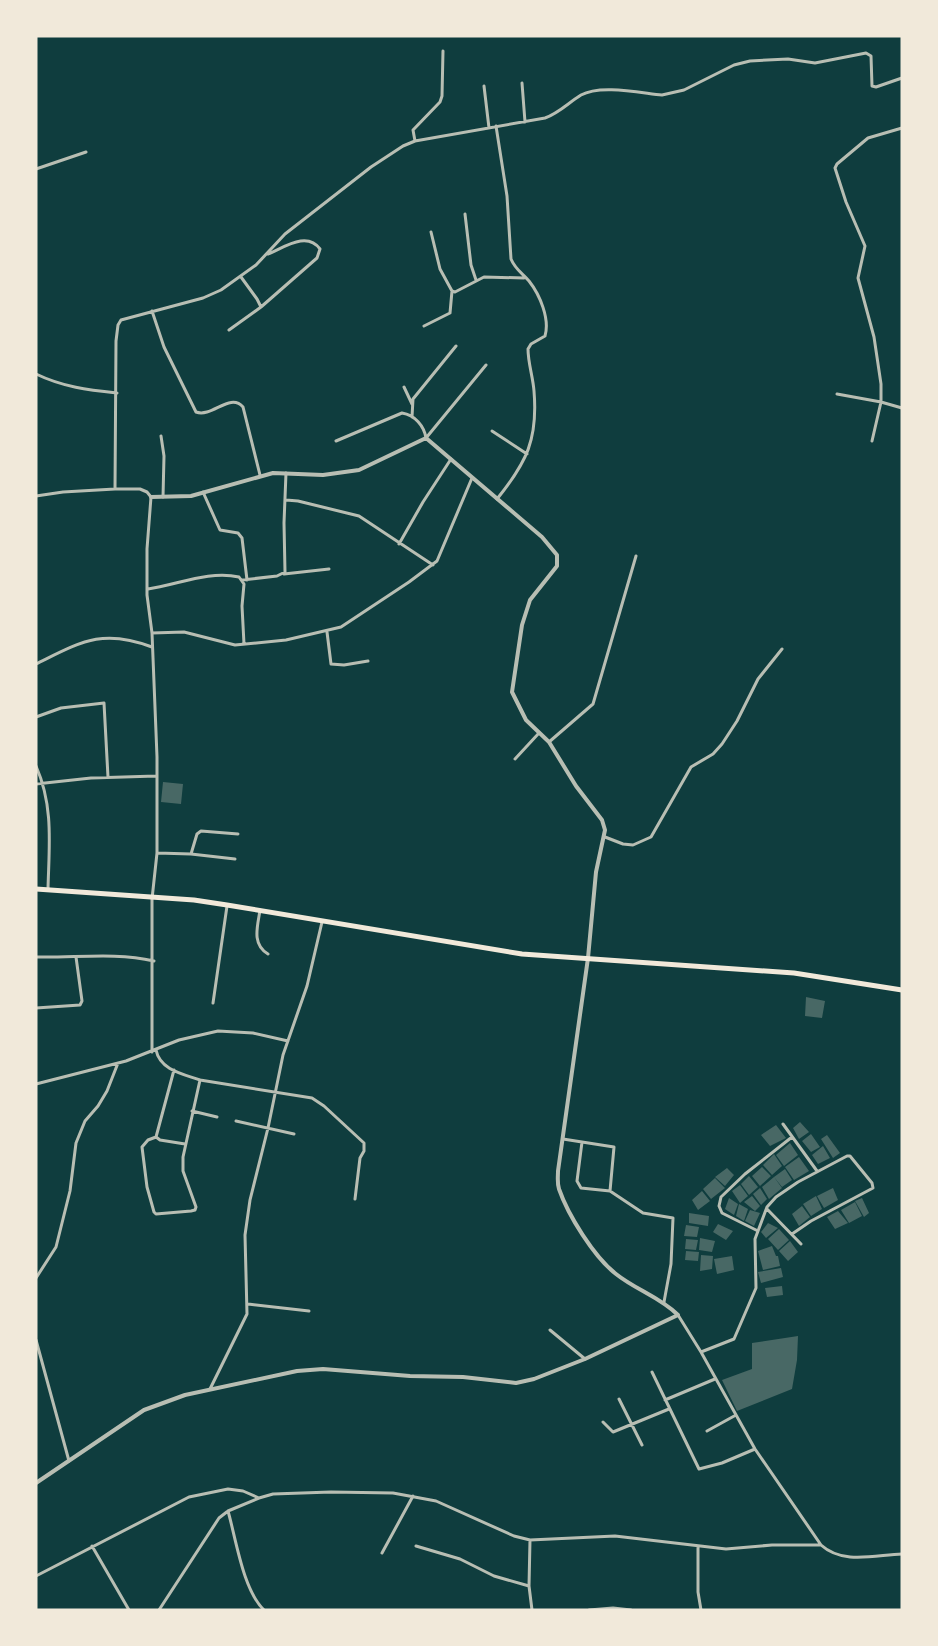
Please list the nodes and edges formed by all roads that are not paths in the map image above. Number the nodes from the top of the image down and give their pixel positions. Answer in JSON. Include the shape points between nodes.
{"nodes":[{"id":1,"x":444,"y":51,"type":"dead end"},
{"id":2,"x":902,"y":78,"type":"edge"},
{"id":3,"x":522,"y":83,"type":"dead end"},
{"id":4,"x":484,"y":86,"type":"dead end"},
{"id":5,"x":525,"y":123,"type":"junction"},
{"id":6,"x":496,"y":126,"type":"junction"},
{"id":7,"x":489,"y":128,"type":"junction"},
{"id":8,"x":902,"y":128,"type":"edge"},
{"id":9,"x":415,"y":141,"type":"junction"},
{"id":10,"x":86,"y":152,"type":"dead end"},
{"id":11,"x":36,"y":169,"type":"edge"},
{"id":12,"x":465,"y":214,"type":"dead end"},
{"id":13,"x":431,"y":232,"type":"dead end"},
{"id":14,"x":266,"y":255,"type":"junction"},
{"id":15,"x":240,"y":277,"type":"junction"},
{"id":16,"x":526,"y":278,"type":"junction"},
{"id":17,"x":476,"y":280,"type":"junction"},
{"id":18,"x":452,"y":291,"type":"junction"},
{"id":19,"x":261,"y":308,"type":"junction"},
{"id":20,"x":152,"y":311,"type":"junction"},
{"id":21,"x":424,"y":326,"type":"dead end"},
{"id":22,"x":229,"y":330,"type":"dead end"},
{"id":23,"x":456,"y":346,"type":"dead end"},
{"id":24,"x":486,"y":365,"type":"dead end"},
{"id":25,"x":36,"y":375,"type":"edge"},
{"id":26,"x":404,"y":387,"type":"dead end"},
{"id":27,"x":117,"y":393,"type":"junction"},
{"id":28,"x":837,"y":394,"type":"dead end"},
{"id":29,"x":881,"y":402,"type":"junction"},
{"id":30,"x":411,"y":404,"type":"junction"},
{"id":31,"x":902,"y":408,"type":"edge"},
{"id":32,"x":412,"y":417,"type":"junction"},
{"id":33,"x":492,"y":431,"type":"dead end"},
{"id":34,"x":161,"y":436,"type":"dead end"},
{"id":35,"x":426,"y":438,"type":"junction"},
{"id":36,"x":336,"y":441,"type":"dead end"},
{"id":37,"x":872,"y":441,"type":"dead end"},
{"id":38,"x":527,"y":454,"type":"junction"},
{"id":39,"x":451,"y":459,"type":"junction"},
{"id":40,"x":286,"y":473,"type":"junction"},
{"id":41,"x":260,"y":476,"type":"junction"},
{"id":42,"x":472,"y":478,"type":"junction"},
{"id":43,"x":115,"y":489,"type":"junction"},
{"id":44,"x":203,"y":492,"type":"junction"},
{"id":45,"x":36,"y":496,"type":"edge"},
{"id":46,"x":151,"y":497,"type":"junction"},
{"id":47,"x":163,"y":497,"type":"junction"},
{"id":48,"x":497,"y":499,"type":"junction"},
{"id":49,"x":286,"y":500,"type":"junction"},
{"id":50,"x":399,"y":544,"type":"junction"},
{"id":51,"x":636,"y":556,"type":"dead end"},
{"id":52,"x":434,"y":564,"type":"junction"},
{"id":53,"x":329,"y":569,"type":"dead end"},
{"id":54,"x":284,"y":574,"type":"junction"},
{"id":55,"x":247,"y":580,"type":"junction"},
{"id":56,"x":243,"y":581,"type":"junction"},
{"id":57,"x":148,"y":589,"type":"junction"},
{"id":58,"x":327,"y":632,"type":"junction"},
{"id":59,"x":152,"y":633,"type":"junction"},
{"id":60,"x":243,"y":644,"type":"junction"},
{"id":61,"x":152,"y":647,"type":"junction"},
{"id":62,"x":782,"y":649,"type":"dead end"},
{"id":63,"x":368,"y":661,"type":"dead end"},
{"id":64,"x":36,"y":664,"type":"edge"},
{"id":65,"x":36,"y":717,"type":"edge"},
{"id":66,"x":539,"y":733,"type":"junction"},
{"id":67,"x":549,"y":742,"type":"junction"},
{"id":68,"x":515,"y":759,"type":"dead end"},
{"id":69,"x":36,"y":766,"type":"edge"},
{"id":70,"x":156,"y":776,"type":"junction"},
{"id":71,"x":108,"y":777,"type":"junction"},
{"id":72,"x":43,"y":783,"type":"junction"},
{"id":73,"x":36,"y":784,"type":"edge"},
{"id":74,"x":238,"y":834,"type":"dead end"},
{"id":75,"x":605,"y":837,"type":"junction"},
{"id":76,"x":157,"y":853,"type":"junction"},
{"id":77,"x":191,"y":854,"type":"junction"},
{"id":78,"x":236,"y":860,"type":"dead end"},
{"id":79,"x":36,"y":889,"type":"edge"},
{"id":80,"x":48,"y":891,"type":"junction"},
{"id":81,"x":152,"y":898,"type":"junction"},
{"id":82,"x":227,"y":904,"type":"junction"},
{"id":83,"x":260,"y":909,"type":"junction"},
{"id":84,"x":322,"y":920,"type":"junction"},
{"id":85,"x":268,"y":954,"type":"dead end"},
{"id":86,"x":36,"y":957,"type":"edge"},
{"id":87,"x":76,"y":957,"type":"junction"},
{"id":88,"x":588,"y":958,"type":"junction"},
{"id":89,"x":154,"y":961,"type":"junction"},
{"id":90,"x":902,"y":990,"type":"edge"},
{"id":91,"x":213,"y":1003,"type":"dead end"},
{"id":92,"x":36,"y":1008,"type":"edge"},
{"id":93,"x":288,"y":1041,"type":"junction"},
{"id":94,"x":154,"y":1051,"type":"junction"},
{"id":95,"x":118,"y":1064,"type":"junction"},
{"id":96,"x":174,"y":1070,"type":"junction"},
{"id":97,"x":200,"y":1080,"type":"junction"},
{"id":98,"x":36,"y":1084,"type":"edge"},
{"id":99,"x":274,"y":1094,"type":"junction"},
{"id":100,"x":192,"y":1111,"type":"junction"},
{"id":101,"x":217,"y":1116,"type":"dead end"},
{"id":102,"x":236,"y":1121,"type":"dead end"},
{"id":103,"x":783,"y":1124,"type":"dead end"},
{"id":104,"x":268,"y":1128,"type":"junction"},
{"id":105,"x":294,"y":1134,"type":"dead end"},
{"id":106,"x":156,"y":1137,"type":"junction"},
{"id":107,"x":792,"y":1137,"type":"junction"},
{"id":108,"x":563,"y":1139,"type":"junction"},
{"id":109,"x":582,"y":1142,"type":"junction"},
{"id":110,"x":185,"y":1144,"type":"junction"},
{"id":111,"x":817,"y":1171,"type":"junction"},
{"id":112,"x":610,"y":1191,"type":"junction"},
{"id":113,"x":355,"y":1199,"type":"dead end"},
{"id":114,"x":766,"y":1209,"type":"junction"},
{"id":115,"x":758,"y":1231,"type":"junction"},
{"id":116,"x":792,"y":1234,"type":"junction"},
{"id":117,"x":801,"y":1244,"type":"dead end"},
{"id":118,"x":36,"y":1278,"type":"edge"},
{"id":119,"x":664,"y":1302,"type":"junction"},
{"id":120,"x":248,"y":1304,"type":"junction"},
{"id":121,"x":309,"y":1311,"type":"dead end"},
{"id":122,"x":678,"y":1315,"type":"junction"},
{"id":123,"x":550,"y":1330,"type":"dead end"},
{"id":124,"x":36,"y":1340,"type":"edge"},
{"id":125,"x":701,"y":1352,"type":"junction"},
{"id":126,"x":585,"y":1359,"type":"junction"},
{"id":127,"x":652,"y":1372,"type":"dead end"},
{"id":128,"x":715,"y":1379,"type":"junction"},
{"id":129,"x":210,"y":1389,"type":"junction"},
{"id":130,"x":619,"y":1399,"type":"dead end"},
{"id":131,"x":665,"y":1400,"type":"junction"},
{"id":132,"x":669,"y":1408,"type":"junction"},
{"id":133,"x":736,"y":1415,"type":"junction"},
{"id":134,"x":603,"y":1422,"type":"dead end"},
{"id":135,"x":632,"y":1424,"type":"junction"},
{"id":136,"x":708,"y":1431,"type":"dead end"},
{"id":137,"x":642,"y":1445,"type":"dead end"},
{"id":138,"x":755,"y":1449,"type":"junction"},
{"id":139,"x":69,"y":1461,"type":"junction"},
{"id":140,"x":36,"y":1483,"type":"edge"},
{"id":141,"x":413,"y":1496,"type":"junction"},
{"id":142,"x":259,"y":1498,"type":"junction"},
{"id":143,"x":228,"y":1511,"type":"junction"},
{"id":144,"x":530,"y":1540,"type":"junction"},
{"id":145,"x":416,"y":1545,"type":"dead end"},
{"id":146,"x":821,"y":1545,"type":"junction"},
{"id":147,"x":92,"y":1546,"type":"junction"},
{"id":148,"x":698,"y":1547,"type":"junction"},
{"id":149,"x":382,"y":1552,"type":"dead end"},
{"id":150,"x":902,"y":1554,"type":"edge"},
{"id":151,"x":36,"y":1576,"type":"edge"},
{"id":152,"x":529,"y":1586,"type":"junction"},
{"id":153,"x":129,"y":1610,"type":"edge"},
{"id":154,"x":159,"y":1610,"type":"edge"},
{"id":155,"x":264,"y":1610,"type":"edge"},
{"id":156,"x":532,"y":1610,"type":"edge"},
{"id":157,"x":589,"y":1610,"type":"edge"},
{"id":158,"x":631,"y":1610,"type":"edge"},
{"id":159,"x":701,"y":1610,"type":"edge"}],
"edges":[{"from":1,"to":9,"type":"street","via":[[442,96],[437,107],[413,130]]},
{"from":2,"to":5,"type":"street","via":[[872,86],[871,56],[866,53],[815,63],[788,59],[750,61],[662,95],[589,92],[556,114]]},
{"from":3,"to":5,"type":"street"},
{"from":4,"to":7,"type":"street"},
{"from":5,"to":6,"type":"street"},
{"from":6,"to":7,"type":"street"},
{"from":6,"to":16,"type":"street","via":[[507,196],[510,255]]},
{"from":7,"to":9,"type":"street"},
{"from":8,"to":29,"type":"street","via":[[868,138],[835,168],[865,246],[858,278],[874,337]]},
{"from":9,"to":14,"type":"street","via":[[371,167],[285,234]]},
{"from":10,"to":11,"type":"street"},
{"from":12,"to":17,"type":"street"},
{"from":13,"to":18,"type":"street","via":[[440,269]]},
{"from":14,"to":15,"type":"street"},
{"from":14,"to":19,"type":"street","via":[[306,240],[320,249],[317,258]]},
{"from":15,"to":19,"type":"street"},
{"from":15,"to":20,"type":"street","via":[[211,295]]},
{"from":16,"to":17,"type":"street"},
{"from":16,"to":38,"type":"street","via":[[547,326],[544,336],[528,349],[535,421]]},
{"from":17,"to":18,"type":"street"},
{"from":18,"to":21,"type":"street","via":[[450,313]]},
{"from":19,"to":22,"type":"street"},
{"from":20,"to":27,"type":"street","via":[[127,317],[118,325]]},
{"from":20,"to":41,"type":"street","via":[[164,347],[196,412],[203,414],[232,401],[243,406]]},
{"from":23,"to":30,"type":"street"},
{"from":24,"to":35,"type":"street"},
{"from":25,"to":27,"type":"street","via":[[69,387]]},
{"from":26,"to":30,"type":"street"},
{"from":27,"to":43,"type":"street"},
{"from":28,"to":29,"type":"street"},
{"from":29,"to":31,"type":"street"},
{"from":29,"to":37,"type":"street"},
{"from":30,"to":32,"type":"street"},
{"from":32,"to":35,"type":"street","via":[[423,427]]},
{"from":32,"to":36,"type":"street","via":[[402,413]]},
{"from":33,"to":38,"type":"street"},
{"from":34,"to":47,"type":"street"},
{"from":35,"to":39,"type":"street"},
{"from":35,"to":40,"type":"street","via":[[359,470],[323,476]]},
{"from":38,"to":48,"type":"street"},
{"from":39,"to":42,"type":"street"},
{"from":39,"to":50,"type":"street"},
{"from":40,"to":41,"type":"street"},
{"from":40,"to":49,"type":"street"},
{"from":41,"to":44,"type":"street"},
{"from":42,"to":48,"type":"street"},
{"from":42,"to":52,"type":"street"},
{"from":43,"to":45,"type":"street"},
{"from":43,"to":46,"type":"street","via":[[140,489]]},
{"from":44,"to":47,"type":"street","via":[[188,497]]},
{"from":44,"to":55,"type":"street","via":[[220,530],[238,533],[242,538]]},
{"from":46,"to":47,"type":"street"},
{"from":46,"to":57,"type":"street"},
{"from":48,"to":66,"type":"street","via":[[542,537],[559,561],[530,600],[512,687],[526,720]]},
{"from":49,"to":50,"type":"street","via":[[358,516]]},
{"from":49,"to":54,"type":"street"},
{"from":50,"to":52,"type":"street"},
{"from":51,"to":67,"type":"street","via":[[593,704]]},
{"from":52,"to":58,"type":"street","via":[[350,622]]},
{"from":53,"to":54,"type":"street"},
{"from":54,"to":55,"type":"street"},
{"from":55,"to":56,"type":"street"},
{"from":56,"to":57,"type":"street","via":[[230,576],[196,578]]},
{"from":56,"to":60,"type":"street"},
{"from":57,"to":59,"type":"street"},
{"from":58,"to":60,"type":"street"},
{"from":58,"to":63,"type":"street","via":[[331,664]]},
{"from":59,"to":60,"type":"street","via":[[184,632]]},
{"from":59,"to":61,"type":"street"},
{"from":61,"to":64,"type":"street","via":[[134,640],[98,638]]},
{"from":61,"to":70,"type":"street"},
{"from":62,"to":75,"type":"street","via":[[758,679],[722,744],[691,767],[651,837],[633,845]]},
{"from":65,"to":71,"type":"street","via":[[61,708],[104,703]]},
{"from":66,"to":67,"type":"street"},
{"from":66,"to":68,"type":"street"},
{"from":67,"to":75,"type":"street","via":[[602,820]]},
{"from":69,"to":72,"type":"street"},
{"from":70,"to":71,"type":"street"},
{"from":70,"to":76,"type":"street"},
{"from":71,"to":72,"type":"street"},
{"from":72,"to":73,"type":"street"},
{"from":72,"to":80,"type":"street","via":[[50,817]]},
{"from":74,"to":77,"type":"street","via":[[201,831]]},
{"from":75,"to":88,"type":"street","via":[[596,872]]},
{"from":76,"to":77,"type":"street"},
{"from":76,"to":81,"type":"street"},
{"from":77,"to":78,"type":"street"},
{"from":79,"to":80,"type":"highway"},
{"from":80,"to":81,"type":"highway"},
{"from":81,"to":82,"type":"highway"},
{"from":81,"to":89,"type":"street"},
{"from":82,"to":83,"type":"highway"},
{"from":82,"to":91,"type":"street"},
{"from":83,"to":84,"type":"highway"},
{"from":83,"to":85,"type":"street","via":[[256,937],[262,951]]},
{"from":84,"to":88,"type":"highway","via":[[522,954]]},
{"from":84,"to":93,"type":"street","via":[[307,986]]},
{"from":86,"to":87,"type":"street"},
{"from":87,"to":89,"type":"street","via":[[124,956]]},
{"from":87,"to":92,"type":"street","via":[[80,1005]]},
{"from":88,"to":90,"type":"highway","via":[[794,973]]},
{"from":88,"to":108,"type":"street"},
{"from":89,"to":94,"type":"street"},
{"from":93,"to":94,"type":"street","via":[[218,1031],[179,1040]]},
{"from":93,"to":99,"type":"street"},
{"from":94,"to":95,"type":"street"},
{"from":94,"to":96,"type":"street"},
{"from":95,"to":98,"type":"street"},
{"from":95,"to":118,"type":"street","via":[[76,1143],[70,1191],[56,1246]]},
{"from":96,"to":97,"type":"street"},
{"from":96,"to":106,"type":"street"},
{"from":97,"to":99,"type":"street"},
{"from":97,"to":100,"type":"street"},
{"from":99,"to":104,"type":"street"},
{"from":99,"to":113,"type":"street","via":[[312,1098],[361,1138],[365,1147]]},
{"from":100,"to":101,"type":"street"},
{"from":100,"to":110,"type":"street"},
{"from":102,"to":104,"type":"street"},
{"from":103,"to":107,"type":"street"},
{"from":104,"to":105,"type":"street"},
{"from":104,"to":120,"type":"street","via":[[245,1235]]},
{"from":106,"to":110,"type":"street"},
{"from":106,"to":110,"type":"street","via":[[142,1147],[147,1187],[156,1214],[195,1210],[183,1171]]},
{"from":107,"to":111,"type":"street"},
{"from":107,"to":115,"type":"street","via":[[721,1197],[719,1206],[723,1213]]},
{"from":108,"to":109,"type":"street"},
{"from":108,"to":119,"type":"street","via":[[558,1180],[571,1214],[610,1269]]},
{"from":109,"to":112,"type":"street","via":[[614,1147]]},
{"from":109,"to":112,"type":"street","via":[[578,1184],[583,1189]]},
{"from":111,"to":114,"type":"street","via":[[776,1197]]},
{"from":111,"to":116,"type":"street","via":[[849,1155],[873,1188]]},
{"from":112,"to":119,"type":"street","via":[[643,1213],[673,1218]]},
{"from":114,"to":115,"type":"street"},
{"from":114,"to":116,"type":"street"},
{"from":115,"to":125,"type":"street","via":[[754,1243],[757,1286],[737,1333],[731,1341]]},
{"from":116,"to":117,"type":"street"},
{"from":119,"to":122,"type":"street"},
{"from":120,"to":121,"type":"street"},
{"from":120,"to":129,"type":"street","via":[[244,1323]]},
{"from":122,"to":125,"type":"street"},
{"from":122,"to":126,"type":"street"},
{"from":123,"to":126,"type":"street"},
{"from":124,"to":139,"type":"street"},
{"from":125,"to":128,"type":"street"},
{"from":126,"to":129,"type":"street","via":[[516,1383],[323,1370],[297,1371]]},
{"from":127,"to":131,"type":"street"},
{"from":128,"to":131,"type":"street"},
{"from":128,"to":133,"type":"street"},
{"from":129,"to":139,"type":"street","via":[[144,1410]]},
{"from":130,"to":135,"type":"street"},
{"from":131,"to":132,"type":"street"},
{"from":132,"to":135,"type":"street"},
{"from":132,"to":138,"type":"street","via":[[699,1468]]},
{"from":133,"to":136,"type":"street"},
{"from":133,"to":138,"type":"street"},
{"from":134,"to":135,"type":"street","via":[[612,1432]]},
{"from":135,"to":137,"type":"street"},
{"from":138,"to":146,"type":"street"},
{"from":139,"to":140,"type":"street"},
{"from":141,"to":142,"type":"street","via":[[298,1492]]},
{"from":141,"to":144,"type":"street"},
{"from":141,"to":149,"type":"street"},
{"from":142,"to":143,"type":"street"},
{"from":142,"to":147,"type":"street","via":[[228,1489],[189,1497]]},
{"from":143,"to":154,"type":"street","via":[[214,1524]]},
{"from":143,"to":155,"type":"street","via":[[247,1579]]},
{"from":144,"to":148,"type":"street","via":[[615,1536]]},
{"from":144,"to":152,"type":"street"},
{"from":145,"to":152,"type":"street"},
{"from":146,"to":148,"type":"street"},
{"from":146,"to":150,"type":"street","via":[[840,1556]]},
{"from":147,"to":151,"type":"street"},
{"from":147,"to":153,"type":"street"},
{"from":148,"to":159,"type":"street"},
{"from":152,"to":156,"type":"street"},
{"from":157,"to":158,"type":"street"}]}
